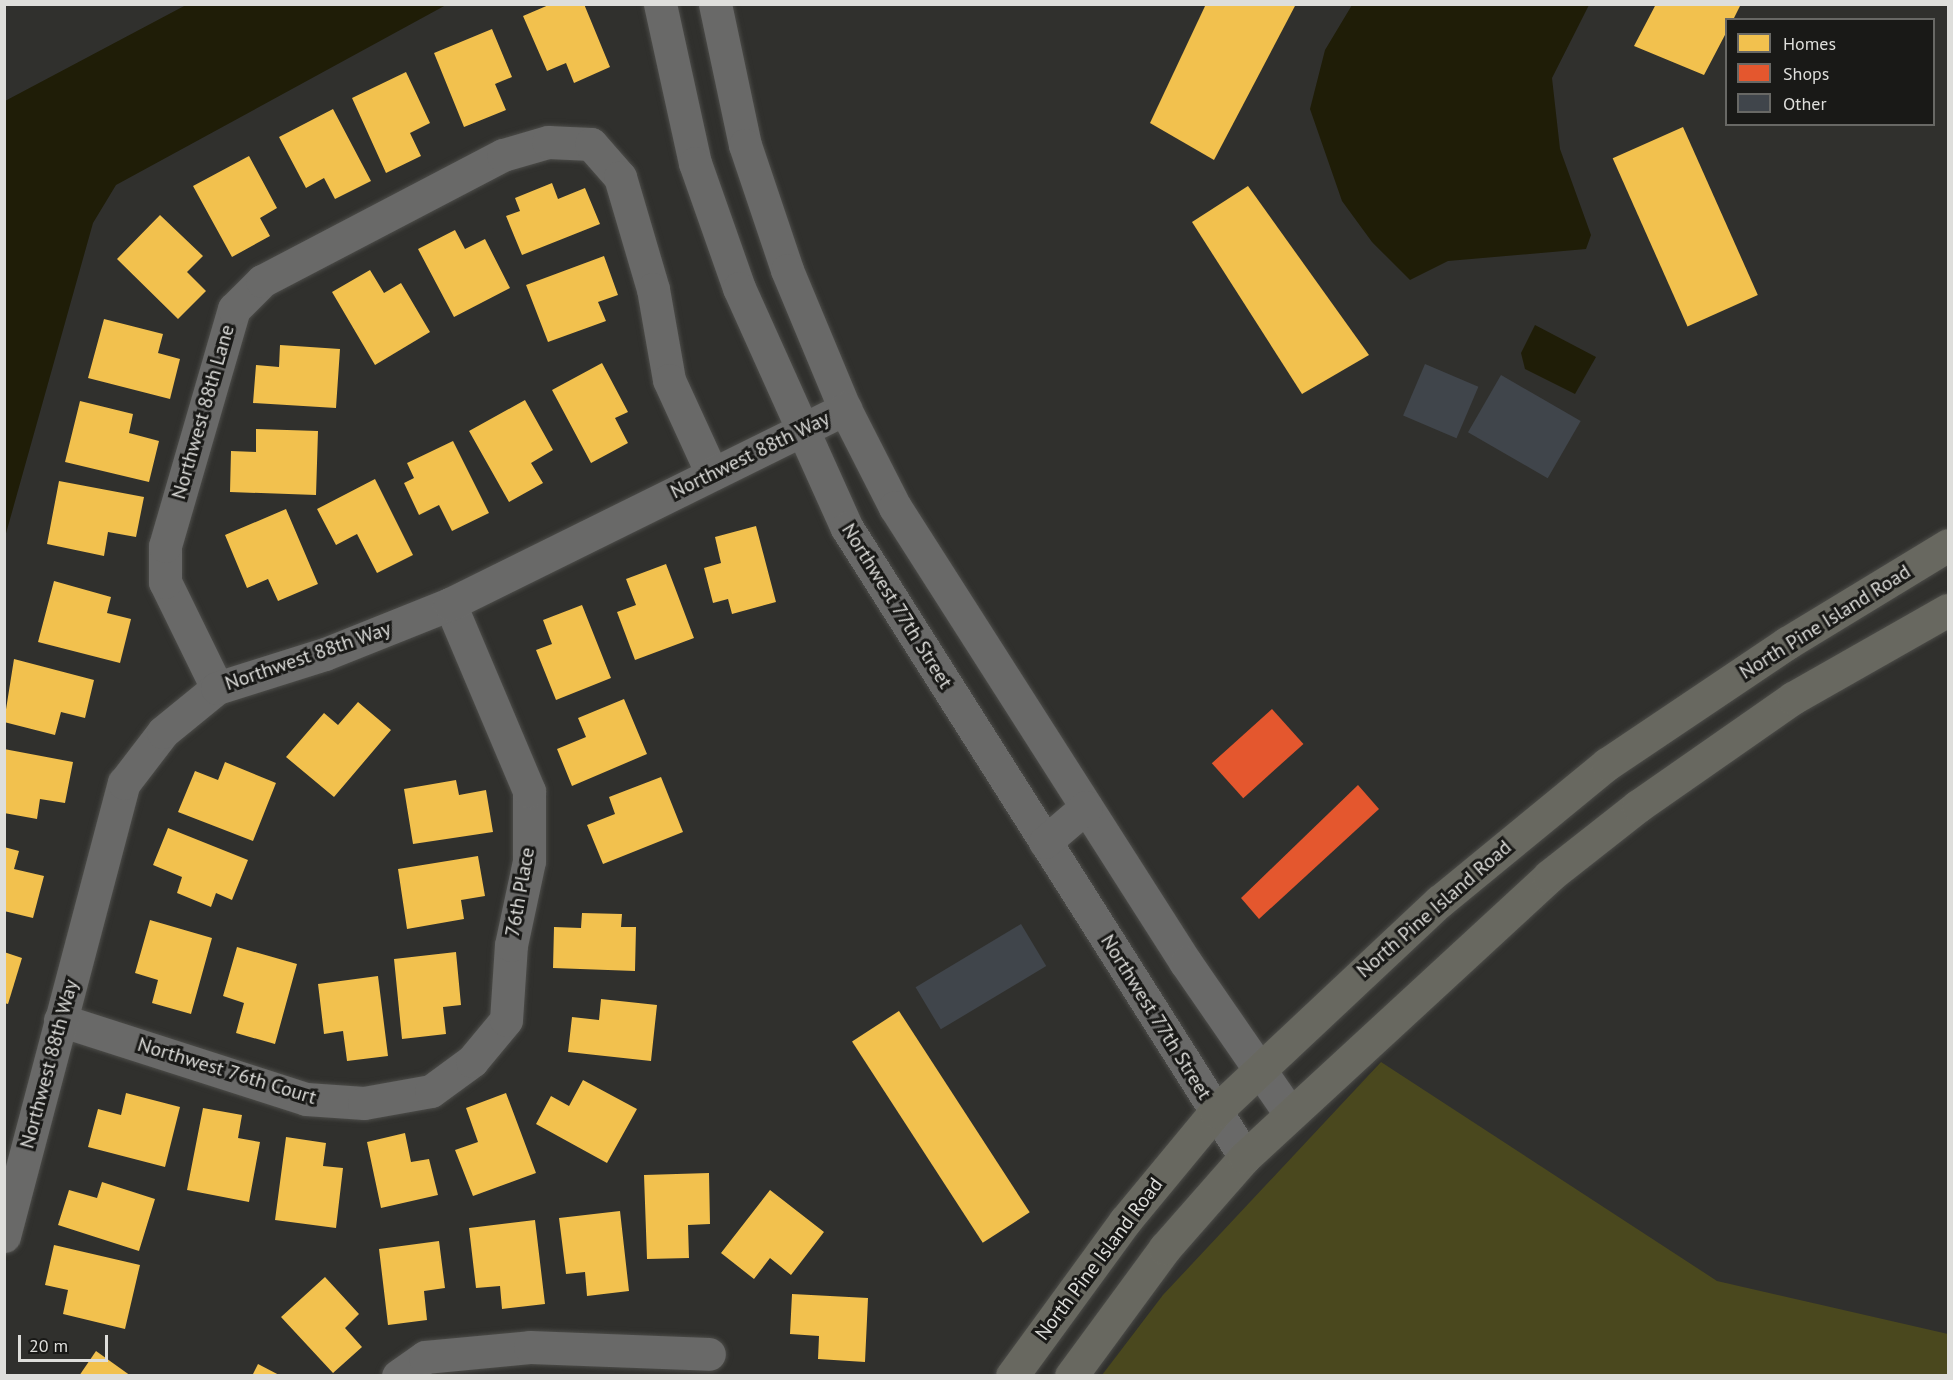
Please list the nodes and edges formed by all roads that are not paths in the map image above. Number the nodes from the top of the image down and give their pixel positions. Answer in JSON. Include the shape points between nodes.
{"nodes":[{"id":1,"x":660,"y":4,"type":"edge"},
{"id":2,"x":715,"y":4,"type":"edge"},
{"id":3,"x":845,"y":409,"type":"junction"},
{"id":4,"x":799,"y":430,"type":"junction"},
{"id":5,"x":712,"y":474,"type":"junction"},
{"id":6,"x":1948,"y":545,"type":"edge"},
{"id":7,"x":450,"y":604,"type":"junction"},
{"id":8,"x":1948,"y":610,"type":"edge"},
{"id":9,"x":217,"y":688,"type":"junction"},
{"id":10,"x":1086,"y":807,"type":"junction"},
{"id":11,"x":1045,"y":842,"type":"junction"},
{"id":12,"x":60,"y":1020,"type":"junction"},
{"id":13,"x":1259,"y":1066,"type":"junction"},
{"id":14,"x":431,"y":1091,"type":"joint"},
{"id":15,"x":1216,"y":1111,"type":"junction"},
{"id":16,"x":1290,"y":1114,"type":"junction"},
{"id":17,"x":1245,"y":1157,"type":"junction"},
{"id":18,"x":4,"y":1236,"type":"edge"},
{"id":19,"x":709,"y":1354,"type":"dead end"},
{"id":20,"x":398,"y":1376,"type":"edge"},
{"id":21,"x":1012,"y":1376,"type":"edge"},
{"id":22,"x":1071,"y":1376,"type":"edge"}],
"edges":[{"from":1,"to":4,"type":"street","name":"Northwest 77th Street","via":[[694,163],[739,288]]},
{"from":2,"to":3,"type":"street","via":[[745,145],[787,270]]},
{"from":3,"to":4,"type":"street","name":"Northwest 88th Way"},
{"from":3,"to":10,"type":"street","via":[[895,507]]},
{"from":4,"to":5,"type":"street","name":"Northwest 88th Way"},
{"from":4,"to":11,"type":"street","name":"Northwest 77th Street","via":[[847,528]]},
{"from":5,"to":7,"type":"street","name":"Northwest 88th Way"},
{"from":5,"to":9,"type":"street","name":"Northwest 88th Lane","via":[[669,380],[653,289],[620,177],[591,144],[548,142],[503,155],[262,281],[234,309],[165,546],[165,582]]},
{"from":6,"to":13,"type":"main road","name":"North Pine Island Road","via":[[1787,643],[1607,764],[1440,901]]},
{"from":7,"to":9,"type":"street","name":"Northwest 88th Way","via":[[325,654]]},
{"from":7,"to":14,"type":"street","name":"76th Place","via":[[529,791],[530,861],[511,945],[506,1020],[472,1061]]},
{"from":8,"to":16,"type":"main road","via":[[1793,698],[1638,806],[1549,876]]},
{"from":9,"to":12,"type":"street","name":"Northwest 88th Way","via":[[163,732],[124,783]]},
{"from":10,"to":11,"type":"street"},
{"from":10,"to":13,"type":"street"},
{"from":11,"to":15,"type":"street","name":"Northwest 77th Street"},
{"from":12,"to":14,"type":"street","name":"Northwest 76th Court","via":[[306,1099],[364,1103]]},
{"from":12,"to":18,"type":"street","name":"Northwest 88th Way"},
{"from":13,"to":15,"type":"main road","name":"North Pine Island Road"},
{"from":13,"to":16,"type":"street"},
{"from":15,"to":17,"type":"street","name":"Northwest 77th Street"},
{"from":15,"to":21,"type":"main road","name":"North Pine Island Road","via":[[1125,1221]]},
{"from":16,"to":17,"type":"main road"},
{"from":17,"to":22,"type":"main road","via":[[1165,1248]]},
{"from":19,"to":20,"type":"street","via":[[530,1347],[425,1357]]}]}
